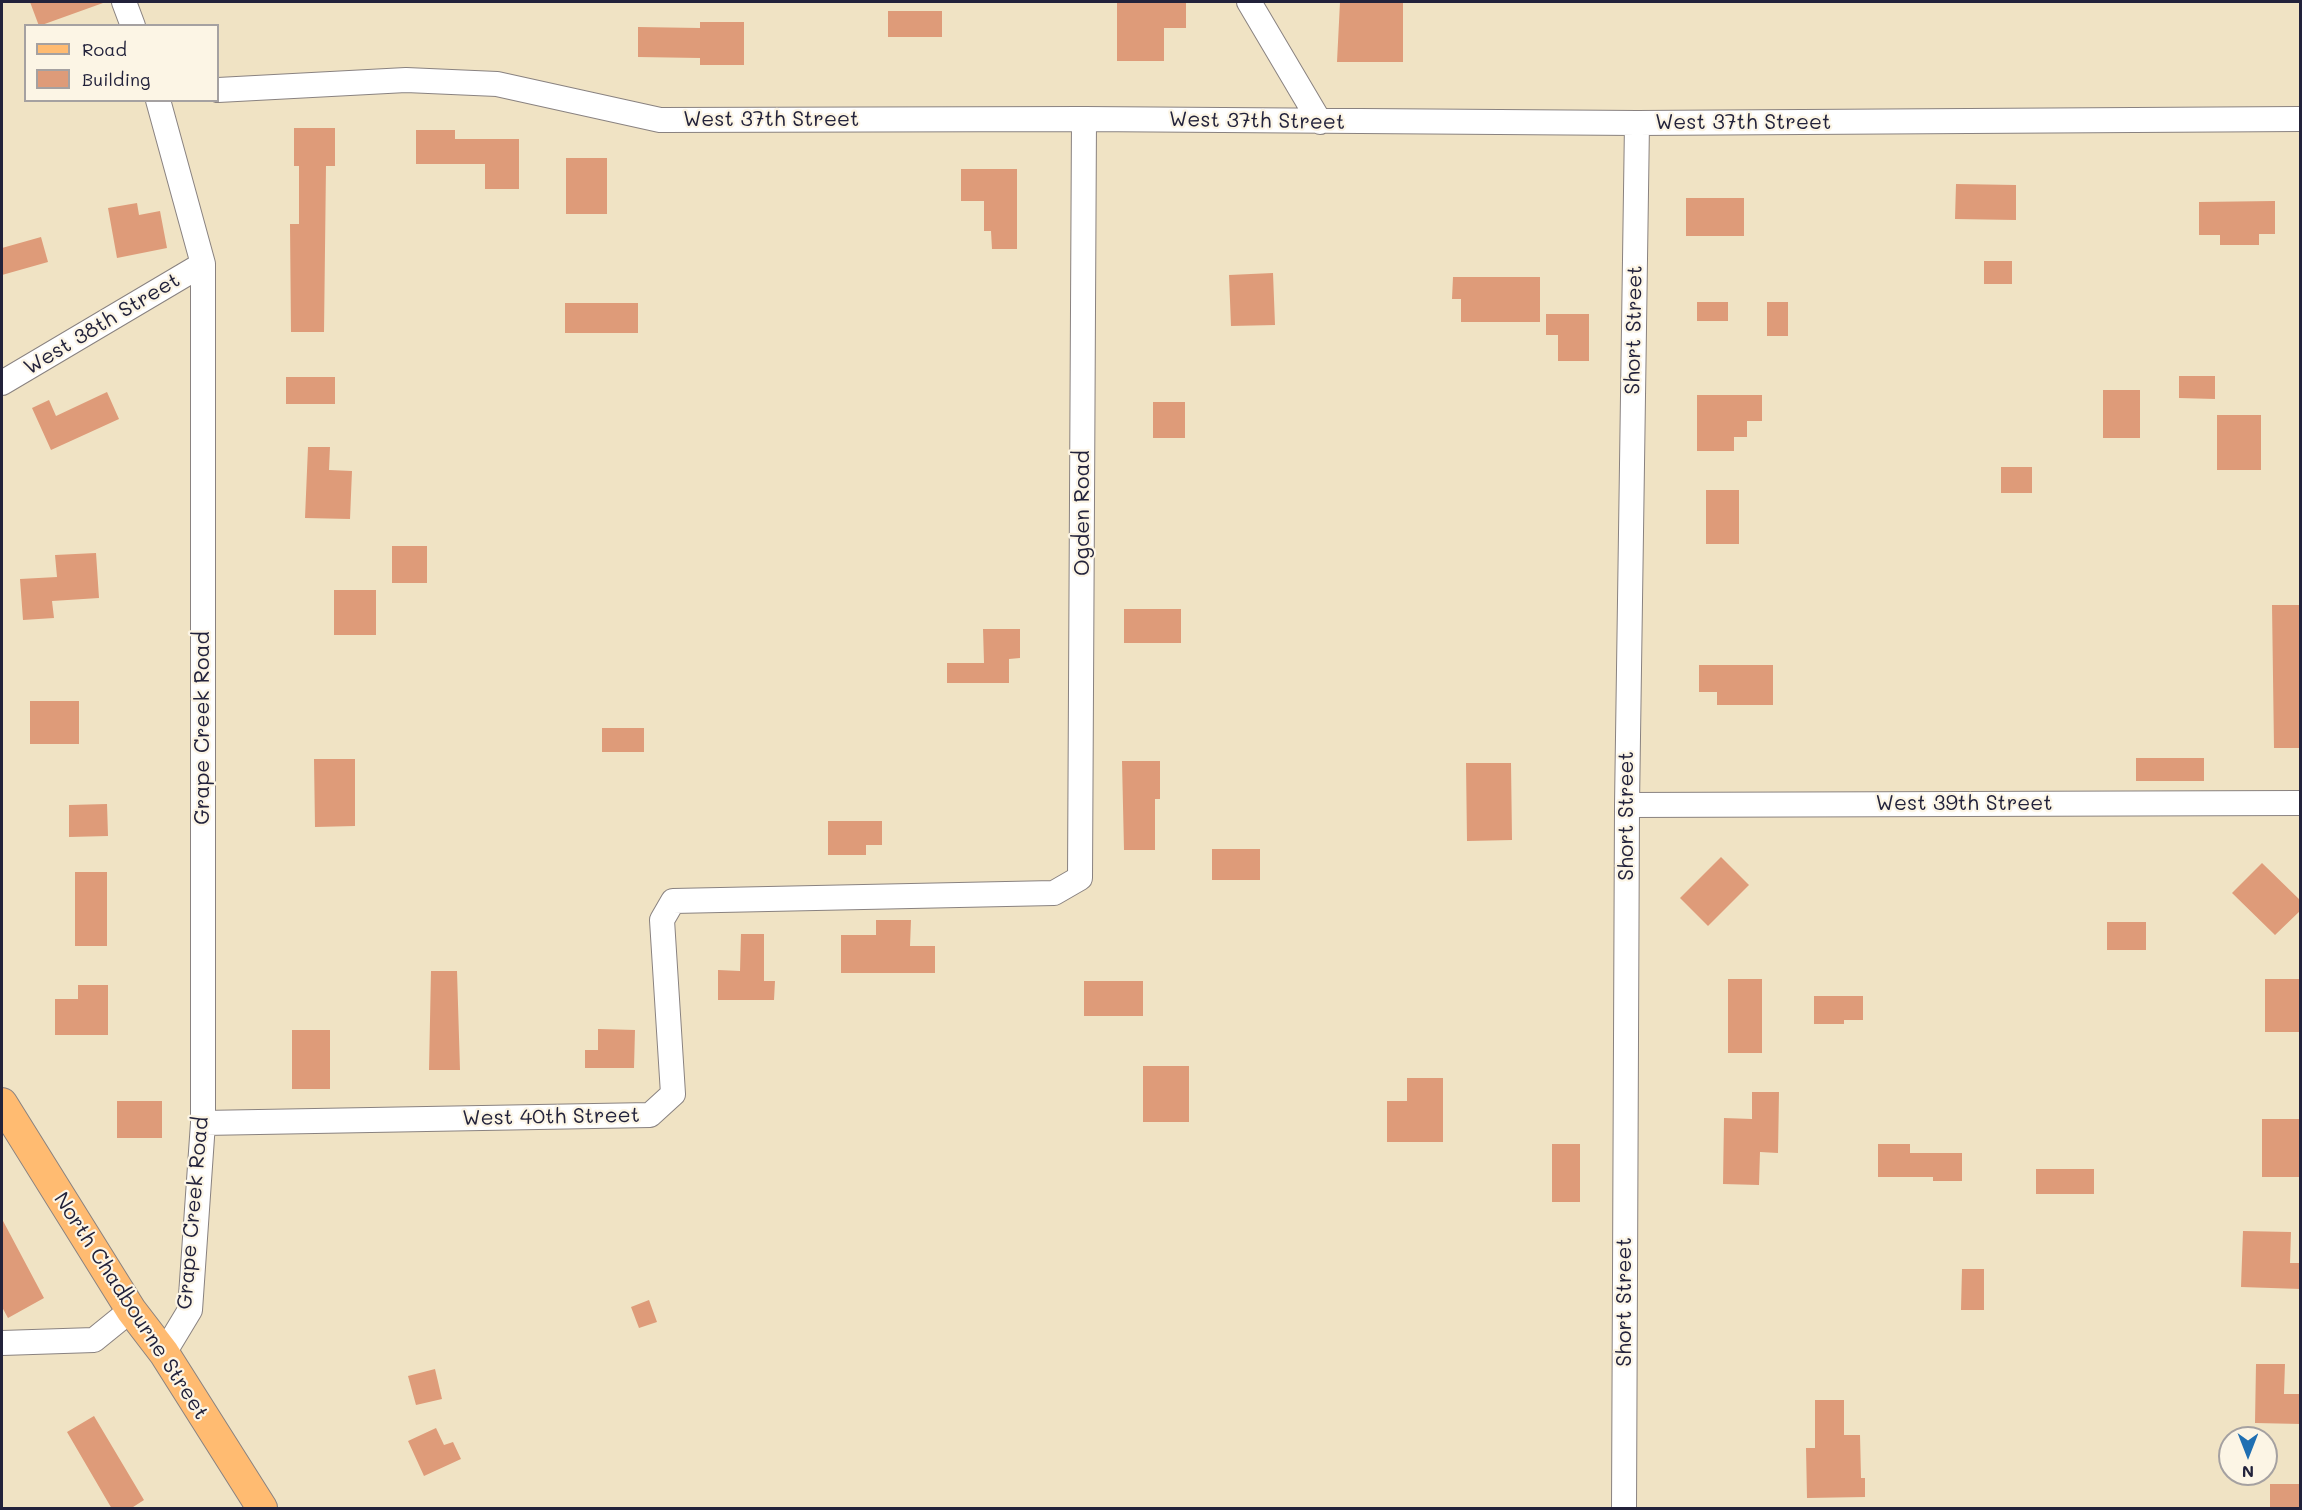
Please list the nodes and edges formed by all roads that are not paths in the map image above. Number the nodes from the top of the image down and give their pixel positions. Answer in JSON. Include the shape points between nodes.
{"nodes":[{"id":1,"x":124,"y":2,"type":"edge"},
{"id":2,"x":1249,"y":2,"type":"edge"},
{"id":3,"x":132,"y":24,"type":"edge"},
{"id":4,"x":219,"y":90,"type":"edge"},
{"id":5,"x":159,"y":102,"type":"edge"},
{"id":6,"x":1084,"y":118,"type":"junction"},
{"id":7,"x":2301,"y":119,"type":"edge"},
{"id":8,"x":1320,"y":122,"type":"junction"},
{"id":9,"x":1637,"y":123,"type":"junction"},
{"id":10,"x":203,"y":264,"type":"junction"},
{"id":11,"x":2,"y":383,"type":"edge"},
{"id":12,"x":2301,"y":803,"type":"edge"},
{"id":13,"x":1627,"y":805,"type":"junction"},
{"id":14,"x":1054,"y":893,"type":"joint"},
{"id":15,"x":2,"y":1103,"type":"edge"},
{"id":16,"x":203,"y":1123,"type":"junction"},
{"id":17,"x":130,"y":1310,"type":"junction"},
{"id":18,"x":2,"y":1343,"type":"edge"},
{"id":19,"x":164,"y":1353,"type":"junction"},
{"id":20,"x":262,"y":1509,"type":"edge"},
{"id":21,"x":1624,"y":1509,"type":"edge"}],
"edges":[{"from":1,"to":3,"type":"street"},
{"from":2,"to":8,"type":"street"},
{"from":4,"to":6,"type":"street","name":"West 37th Street","via":[[406,80],[497,84],[660,120]]},
{"from":5,"to":10,"type":"street","name":"Grape Creek Road"},
{"from":6,"to":8,"type":"street","name":"West 37th Street"},
{"from":6,"to":14,"type":"street","name":"Ogden Road","via":[[1080,878]]},
{"from":7,"to":9,"type":"street","name":"West 37th Street"},
{"from":8,"to":9,"type":"street","name":"West 37th Street"},
{"from":9,"to":13,"type":"street","name":"Short Street"},
{"from":10,"to":11,"type":"street","name":"West 38th Street"},
{"from":10,"to":16,"type":"street","name":"Grape Creek Road"},
{"from":12,"to":13,"type":"street","name":"West 39th Street"},
{"from":13,"to":21,"type":"street","name":"Short Street"},
{"from":14,"to":16,"type":"street","name":"West 40th Street","via":[[673,901],[662,920],[673,1094],[650,1115]]},
{"from":15,"to":17,"type":"main road","name":"North Chadbourne Street"},
{"from":16,"to":19,"type":"street","name":"Grape Creek Road","via":[[190,1310]]},
{"from":17,"to":18,"type":"street","via":[[94,1340]]},
{"from":17,"to":19,"type":"main road","name":"North Chadbourne Street"},
{"from":19,"to":20,"type":"main road","name":"North Chadbourne Street"}]}
